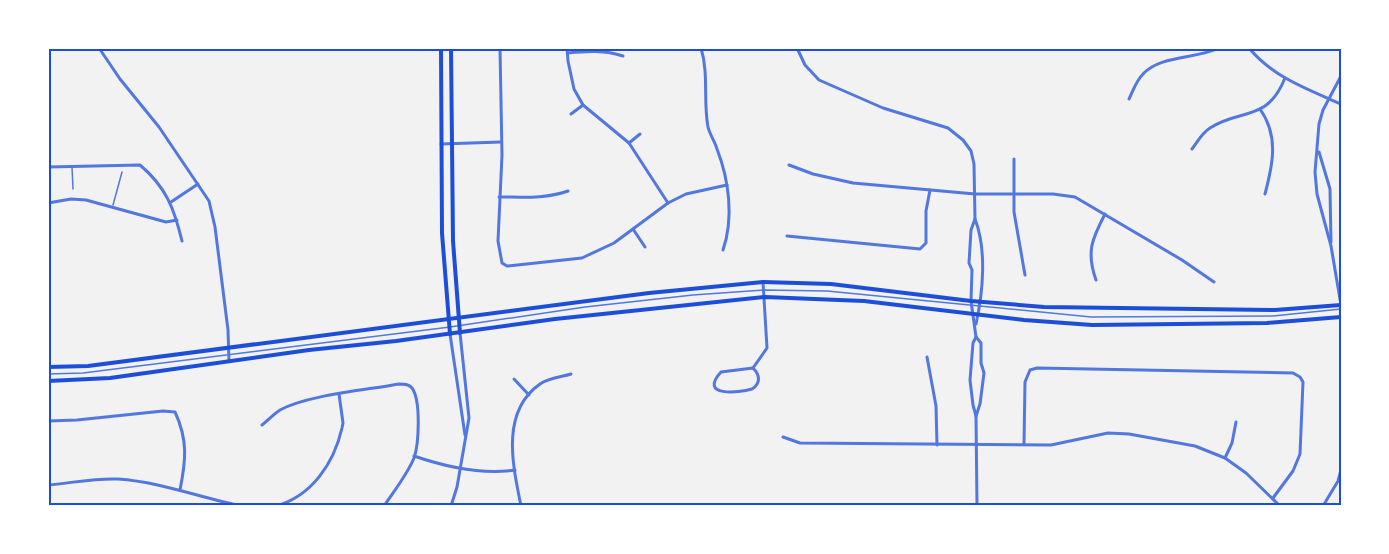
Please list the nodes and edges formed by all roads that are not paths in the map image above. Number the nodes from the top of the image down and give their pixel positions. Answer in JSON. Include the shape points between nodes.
{"nodes":[{"id":1,"x":99,"y":48,"type":"edge"},
{"id":2,"x":441,"y":48,"type":"edge"},
{"id":3,"x":451,"y":48,"type":"edge"},
{"id":4,"x":500,"y":48,"type":"edge"},
{"id":5,"x":567,"y":48,"type":"edge"},
{"id":6,"x":701,"y":48,"type":"edge"},
{"id":7,"x":797,"y":48,"type":"edge"},
{"id":8,"x":1219,"y":48,"type":"edge"},
{"id":9,"x":1249,"y":48,"type":"edge"},
{"id":10,"x":568,"y":53,"type":"junction"},
{"id":11,"x":623,"y":56,"type":"dead end"},
{"id":12,"x":1341,"y":76,"type":"edge"},
{"id":13,"x":1285,"y":78,"type":"junction"},
{"id":14,"x":1129,"y":99,"type":"dead end"},
{"id":15,"x":1329,"y":99,"type":"junction"},
{"id":16,"x":1341,"y":104,"type":"edge"},
{"id":17,"x":583,"y":105,"type":"junction"},
{"id":18,"x":1260,"y":109,"type":"junction"},
{"id":19,"x":571,"y":114,"type":"dead end"},
{"id":20,"x":640,"y":134,"type":"dead end"},
{"id":21,"x":501,"y":142,"type":"junction"},
{"id":22,"x":629,"y":143,"type":"junction"},
{"id":23,"x":441,"y":144,"type":"junction"},
{"id":24,"x":452,"y":144,"type":"junction"},
{"id":25,"x":1317,"y":147,"type":"junction"},
{"id":26,"x":1192,"y":149,"type":"dead end"},
{"id":27,"x":1014,"y":159,"type":"dead end"},
{"id":28,"x":789,"y":165,"type":"dead end"},
{"id":29,"x":48,"y":166,"type":"edge"},
{"id":30,"x":72,"y":166,"type":"junction"},
{"id":31,"x":122,"y":172,"type":"dead end"},
{"id":32,"x":198,"y":184,"type":"junction"},
{"id":33,"x":727,"y":185,"type":"junction"},
{"id":34,"x":73,"y":189,"type":"dead end"},
{"id":35,"x":930,"y":190,"type":"junction"},
{"id":36,"x":568,"y":191,"type":"dead end"},
{"id":37,"x":975,"y":194,"type":"junction"},
{"id":38,"x":1265,"y":194,"type":"dead end"},
{"id":39,"x":1014,"y":195,"type":"junction"},
{"id":40,"x":499,"y":197,"type":"junction"},
{"id":41,"x":171,"y":202,"type":"junction"},
{"id":42,"x":48,"y":203,"type":"edge"},
{"id":43,"x":668,"y":203,"type":"junction"},
{"id":44,"x":112,"y":206,"type":"junction"},
{"id":45,"x":1105,"y":214,"type":"junction"},
{"id":46,"x":975,"y":219,"type":"junction"},
{"id":47,"x":177,"y":220,"type":"junction"},
{"id":48,"x":633,"y":229,"type":"junction"},
{"id":49,"x":787,"y":236,"type":"dead end"},
{"id":50,"x":182,"y":241,"type":"dead end"},
{"id":51,"x":1331,"y":246,"type":"junction"},
{"id":52,"x":645,"y":247,"type":"dead end"},
{"id":53,"x":723,"y":250,"type":"dead end"},
{"id":54,"x":1025,"y":275,"type":"dead end"},
{"id":55,"x":1096,"y":280,"type":"dead end"},
{"id":56,"x":764,"y":282,"type":"junction"},
{"id":57,"x":1214,"y":282,"type":"dead end"},
{"id":58,"x":764,"y":290,"type":"junction"},
{"id":59,"x":765,"y":297,"type":"junction"},
{"id":60,"x":980,"y":301,"type":"junction"},
{"id":61,"x":971,"y":303,"type":"junction"},
{"id":62,"x":1341,"y":306,"type":"edge"},
{"id":63,"x":979,"y":308,"type":"junction"},
{"id":64,"x":975,"y":314,"type":"junction"},
{"id":65,"x":1341,"y":317,"type":"edge"},
{"id":66,"x":460,"y":318,"type":"junction"},
{"id":67,"x":449,"y":320,"type":"junction"},
{"id":68,"x":460,"y":325,"type":"junction"},
{"id":69,"x":450,"y":327,"type":"junction"},
{"id":70,"x":460,"y":333,"type":"junction"},
{"id":71,"x":450,"y":334,"type":"junction"},
{"id":72,"x":976,"y":337,"type":"junction"},
{"id":73,"x":229,"y":350,"type":"junction"},
{"id":74,"x":927,"y":357,"type":"dead end"},
{"id":75,"x":229,"y":361,"type":"junction"},
{"id":76,"x":48,"y":367,"type":"edge"},
{"id":77,"x":753,"y":368,"type":"junction"},
{"id":78,"x":48,"y":374,"type":"edge"},
{"id":79,"x":571,"y":374,"type":"dead end"},
{"id":80,"x":514,"y":379,"type":"dead end"},
{"id":81,"x":48,"y":381,"type":"edge"},
{"id":82,"x":339,"y":394,"type":"junction"},
{"id":83,"x":529,"y":395,"type":"junction"},
{"id":84,"x":976,"y":416,"type":"junction"},
{"id":85,"x":48,"y":421,"type":"edge"},
{"id":86,"x":1236,"y":422,"type":"dead end"},
{"id":87,"x":262,"y":425,"type":"dead end"},
{"id":88,"x":465,"y":437,"type":"junction"},
{"id":89,"x":783,"y":437,"type":"dead end"},
{"id":90,"x":1024,"y":444,"type":"junction"},
{"id":91,"x":937,"y":445,"type":"junction"},
{"id":92,"x":976,"y":445,"type":"junction"},
{"id":93,"x":414,"y":456,"type":"junction"},
{"id":94,"x":1225,"y":458,"type":"junction"},
{"id":95,"x":460,"y":468,"type":"junction"},
{"id":96,"x":514,"y":470,"type":"junction"},
{"id":97,"x":1341,"y":470,"type":"edge"},
{"id":98,"x":1339,"y":481,"type":"edge"},
{"id":99,"x":48,"y":485,"type":"edge"},
{"id":100,"x":180,"y":490,"type":"junction"},
{"id":101,"x":1273,"y":498,"type":"junction"},
{"id":102,"x":231,"y":505,"type":"edge"},
{"id":103,"x":242,"y":506,"type":"edge"},
{"id":104,"x":276,"y":506,"type":"edge"},
{"id":105,"x":384,"y":506,"type":"edge"},
{"id":106,"x":451,"y":506,"type":"edge"},
{"id":107,"x":521,"y":506,"type":"edge"},
{"id":108,"x":977,"y":506,"type":"edge"},
{"id":109,"x":1280,"y":506,"type":"edge"},
{"id":110,"x":1323,"y":506,"type":"edge"}],
"edges":[{"from":1,"to":32,"type":"street"},
{"from":2,"to":23,"type":"main road"},
{"from":3,"to":24,"type":"main road"},
{"from":4,"to":21,"type":"street"},
{"from":5,"to":10,"type":"street"},
{"from":6,"to":33,"type":"street","via":[[706,70],[708,129]]},
{"from":7,"to":37,"type":"street","via":[[805,65],[819,80],[883,108],[942,125],[958,135],[974,164]]},
{"from":8,"to":14,"type":"street","via":[[1152,67],[1142,75]]},
{"from":9,"to":13,"type":"street"},
{"from":10,"to":11,"type":"street","via":[[606,52]]},
{"from":10,"to":17,"type":"street","via":[[574,89]]},
{"from":12,"to":15,"type":"street"},
{"from":13,"to":15,"type":"street"},
{"from":13,"to":18,"type":"street","via":[[1274,98]]},
{"from":15,"to":16,"type":"street"},
{"from":15,"to":25,"type":"street","via":[[1318,124]]},
{"from":17,"to":19,"type":"street"},
{"from":17,"to":22,"type":"street"},
{"from":18,"to":26,"type":"street","via":[[1212,126]]},
{"from":18,"to":38,"type":"street","via":[[1269,124],[1273,145]]},
{"from":20,"to":22,"type":"street"},
{"from":21,"to":24,"type":"street"},
{"from":21,"to":40,"type":"street"},
{"from":22,"to":43,"type":"street"},
{"from":23,"to":24,"type":"street"},
{"from":23,"to":67,"type":"main road","via":[[442,233]]},
{"from":24,"to":66,"type":"main road","via":[[453,241]]},
{"from":25,"to":51,"type":"street","via":[[1330,189]]},
{"from":25,"to":51,"type":"street","via":[[1317,194]]},
{"from":27,"to":39,"type":"street"},
{"from":28,"to":35,"type":"street","via":[[844,181]]},
{"from":29,"to":30,"type":"street"},
{"from":30,"to":34,"type":"lane"},
{"from":30,"to":41,"type":"street","via":[[140,165]]},
{"from":31,"to":44,"type":"lane"},
{"from":32,"to":41,"type":"street"},
{"from":32,"to":73,"type":"street","via":[[209,201],[215,227]]},
{"from":33,"to":43,"type":"street","via":[[686,194]]},
{"from":33,"to":53,"type":"street","via":[[729,226]]},
{"from":35,"to":37,"type":"street"},
{"from":35,"to":49,"type":"street","via":[[926,243],[920,249]]},
{"from":36,"to":40,"type":"street","via":[[550,197]]},
{"from":37,"to":39,"type":"street"},
{"from":37,"to":46,"type":"street"},
{"from":39,"to":45,"type":"street","via":[[1071,196]]},
{"from":39,"to":54,"type":"street"},
{"from":40,"to":48,"type":"street","via":[[498,241],[502,263],[507,266],[582,258]]},
{"from":41,"to":47,"type":"street"},
{"from":42,"to":44,"type":"street","via":[[71,199]]},
{"from":43,"to":48,"type":"street"},
{"from":44,"to":47,"type":"street","via":[[166,222]]},
{"from":45,"to":55,"type":"street","via":[[1092,240]]},
{"from":45,"to":57,"type":"street"},
{"from":46,"to":60,"type":"street","via":[[981,244]]},
{"from":46,"to":61,"type":"street","via":[[970,230]]},
{"from":47,"to":50,"type":"street"},
{"from":48,"to":52,"type":"street"},
{"from":51,"to":62,"type":"street"},
{"from":56,"to":58,"type":"street"},
{"from":56,"to":61,"type":"main road","via":[[876,288]]},
{"from":56,"to":66,"type":"main road"},
{"from":58,"to":59,"type":"street"},
{"from":58,"to":61,"type":"lane"},
{"from":58,"to":68,"type":"lane","via":[[649,300]]},
{"from":59,"to":64,"type":"main road","via":[[864,301]]},
{"from":59,"to":70,"type":"main road"},
{"from":59,"to":77,"type":"street","via":[[767,348]]},
{"from":60,"to":61,"type":"main road"},
{"from":60,"to":62,"type":"main road","via":[[1044,307],[1275,310]]},
{"from":60,"to":63,"type":"street"},
{"from":61,"to":63,"type":"lane"},
{"from":61,"to":64,"type":"street"},
{"from":62,"to":63,"type":"lane","via":[[1273,316],[1091,317]]},
{"from":63,"to":64,"type":"street"},
{"from":64,"to":65,"type":"main road","via":[[1092,325],[1267,323]]},
{"from":64,"to":72,"type":"street"},
{"from":66,"to":67,"type":"main road"},
{"from":66,"to":68,"type":"main road"},
{"from":67,"to":69,"type":"main road"},
{"from":67,"to":73,"type":"main road"},
{"from":68,"to":69,"type":"lane"},
{"from":68,"to":70,"type":"main road"},
{"from":69,"to":71,"type":"main road"},
{"from":69,"to":73,"type":"lane"},
{"from":70,"to":71,"type":"main road"},
{"from":70,"to":88,"type":"street","via":[[470,418]]},
{"from":71,"to":75,"type":"main road"},
{"from":71,"to":88,"type":"street"},
{"from":72,"to":84,"type":"street","via":[[970,380]]},
{"from":72,"to":84,"type":"street","via":[[981,343],[984,374]]},
{"from":73,"to":75,"type":"street"},
{"from":73,"to":76,"type":"main road"},
{"from":73,"to":78,"type":"lane","via":[[82,373]]},
{"from":74,"to":91,"type":"street","via":[[936,406]]},
{"from":75,"to":81,"type":"main road","via":[[110,378]]},
{"from":77,"to":77,"type":"street","via":[[721,372],[715,385],[724,393],[752,389],[759,383]]},
{"from":79,"to":83,"type":"street","via":[[541,383]]},
{"from":80,"to":83,"type":"street"},
{"from":82,"to":87,"type":"street","via":[[286,407]]},
{"from":82,"to":93,"type":"street","via":[[399,384],[413,389],[418,438]]},
{"from":82,"to":104,"type":"street","via":[[344,423],[324,471],[300,495]]},
{"from":83,"to":96,"type":"street","via":[[517,413],[512,431]]},
{"from":84,"to":92,"type":"street"},
{"from":85,"to":100,"type":"street","via":[[175,412],[186,452]]},
{"from":86,"to":94,"type":"street"},
{"from":88,"to":95,"type":"street"},
{"from":89,"to":91,"type":"street","via":[[800,443]]},
{"from":90,"to":92,"type":"street"},
{"from":90,"to":94,"type":"street","via":[[1123,433],[1195,446]]},
{"from":90,"to":101,"type":"street","via":[[1025,382],[1030,370],[1036,368],[1293,373],[1303,382],[1300,454]]},
{"from":91,"to":92,"type":"street"},
{"from":92,"to":108,"type":"street"},
{"from":93,"to":95,"type":"street"},
{"from":93,"to":105,"type":"street"},
{"from":94,"to":101,"type":"street"},
{"from":95,"to":96,"type":"street","via":[[483,472]]},
{"from":95,"to":106,"type":"street"},
{"from":96,"to":107,"type":"street"},
{"from":97,"to":98,"type":"street"},
{"from":98,"to":110,"type":"street"},
{"from":99,"to":100,"type":"street","via":[[117,479]]},
{"from":100,"to":102,"type":"street"},
{"from":101,"to":109,"type":"street"},
{"from":102,"to":103,"type":"street"}]}
